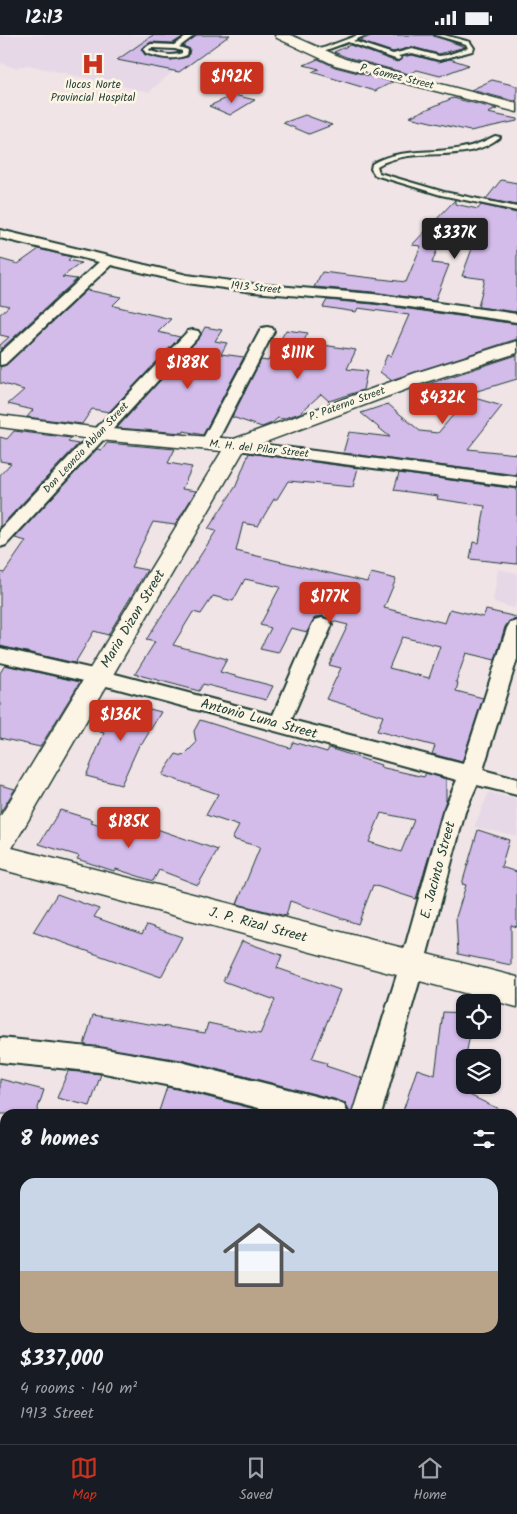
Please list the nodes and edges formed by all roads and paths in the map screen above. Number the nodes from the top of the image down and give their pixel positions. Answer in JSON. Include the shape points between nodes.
{"nodes":[{"id":1,"x":192,"y":35,"type":"edge"},
{"id":2,"x":281,"y":35,"type":"edge"},
{"id":3,"x":363,"y":35,"type":"edge"},
{"id":4,"x":438,"y":35,"type":"edge"},
{"id":5,"x":349,"y":41,"type":"junction"},
{"id":6,"x":175,"y":47,"type":"junction"},
{"id":7,"x":316,"y":52,"type":"junction"},
{"id":8,"x":517,"y":108,"type":"edge"},
{"id":9,"x":497,"y":137,"type":"dead end"},
{"id":10,"x":517,"y":209,"type":"edge"},
{"id":11,"x":0,"y":234,"type":"edge"},
{"id":12,"x":107,"y":261,"type":"junction"},
{"id":13,"x":517,"y":318,"type":"edge"},
{"id":14,"x":267,"y":331,"type":"dead end"},
{"id":15,"x":193,"y":334,"type":"dead end"},
{"id":16,"x":517,"y":347,"type":"edge"},
{"id":17,"x":0,"y":361,"type":"edge"},
{"id":18,"x":0,"y":421,"type":"edge"},
{"id":19,"x":98,"y":434,"type":"junction"},
{"id":20,"x":208,"y":444,"type":"junction"},
{"id":21,"x":236,"y":446,"type":"junction"},
{"id":22,"x":517,"y":482,"type":"edge"},
{"id":23,"x":0,"y":541,"type":"edge"},
{"id":24,"x":322,"y":625,"type":"dead end"},
{"id":25,"x":517,"y":628,"type":"edge"},
{"id":26,"x":0,"y":655,"type":"edge"},
{"id":27,"x":98,"y":677,"type":"junction"},
{"id":28,"x":279,"y":724,"type":"junction"},
{"id":29,"x":470,"y":775,"type":"junction"},
{"id":30,"x":517,"y":787,"type":"edge"},
{"id":31,"x":0,"y":843,"type":"edge"},
{"id":32,"x":0,"y":857,"type":"edge"},
{"id":33,"x":412,"y":965,"type":"junction"},
{"id":34,"x":517,"y":992,"type":"edge"},
{"id":35,"x":0,"y":1050,"type":"edge"},
{"id":36,"x":314,"y":1109,"type":"edge"},
{"id":37,"x":369,"y":1109,"type":"edge"}],
"edges":[{"from":1,"to":6,"type":"lane"},
{"from":2,"to":7,"type":"main road","name":"P. Gomez Street"},
{"from":3,"to":5,"type":"lane"},
{"from":4,"to":5,"type":"lane","via":[[468,43],[472,48],[448,57],[412,51],[395,57]]},
{"from":5,"to":7,"type":"lane"},
{"from":6,"to":6,"type":"lane","via":[[151,46],[146,49],[148,53],[164,56],[185,54]]},
{"from":7,"to":8,"type":"main road","name":"P. Gomez Street","via":[[357,67]]},
{"from":9,"to":10,"type":"lane","via":[[469,149],[388,159],[374,165],[374,169],[377,174],[443,194]]},
{"from":11,"to":12,"type":"street","name":"1913 Street"},
{"from":12,"to":13,"type":"street","name":"1913 Street","via":[[222,285],[373,298]]},
{"from":12,"to":17,"type":"street"},
{"from":14,"to":20,"type":"street"},
{"from":15,"to":19,"type":"street","name":"Don Leoncio Ablan Street"},
{"from":16,"to":21,"type":"main road","name":"P. Paterno Street","via":[[422,377]]},
{"from":18,"to":19,"type":"main road","name":"M. H. del Pilar Street"},
{"from":19,"to":20,"type":"main road","name":"M. H. del Pilar Street"},
{"from":19,"to":23,"type":"street","name":"Don Leoncio Ablan Street"},
{"from":20,"to":21,"type":"main road","name":"M. H. del Pilar Street"},
{"from":21,"to":22,"type":"street","name":"M. H. del Pilar Street"},
{"from":21,"to":27,"type":"main road","name":"Maria Dizon Street"},
{"from":24,"to":28,"type":"street"},
{"from":25,"to":29,"type":"street","name":"E. Jacinto Street"},
{"from":26,"to":27,"type":"street","name":"Antonio Luna Street"},
{"from":27,"to":28,"type":"street","name":"Antonio Luna Street"},
{"from":27,"to":31,"type":"main road","name":"Maria Dizon Street"},
{"from":28,"to":29,"type":"street","name":"Antonio Luna Street"},
{"from":29,"to":30,"type":"street","name":"Antonio Luna Street"},
{"from":29,"to":33,"type":"street","name":"E. Jacinto Street","via":[[454,812]]},
{"from":32,"to":33,"type":"main road","name":"J. P. Rizal Street"},
{"from":33,"to":34,"type":"main road","name":"J. P. Rizal Street"},
{"from":33,"to":37,"type":"street","name":"E. Jacinto Street"},
{"from":35,"to":36,"type":"street","via":[[99,1061],[181,1075]]}]}
